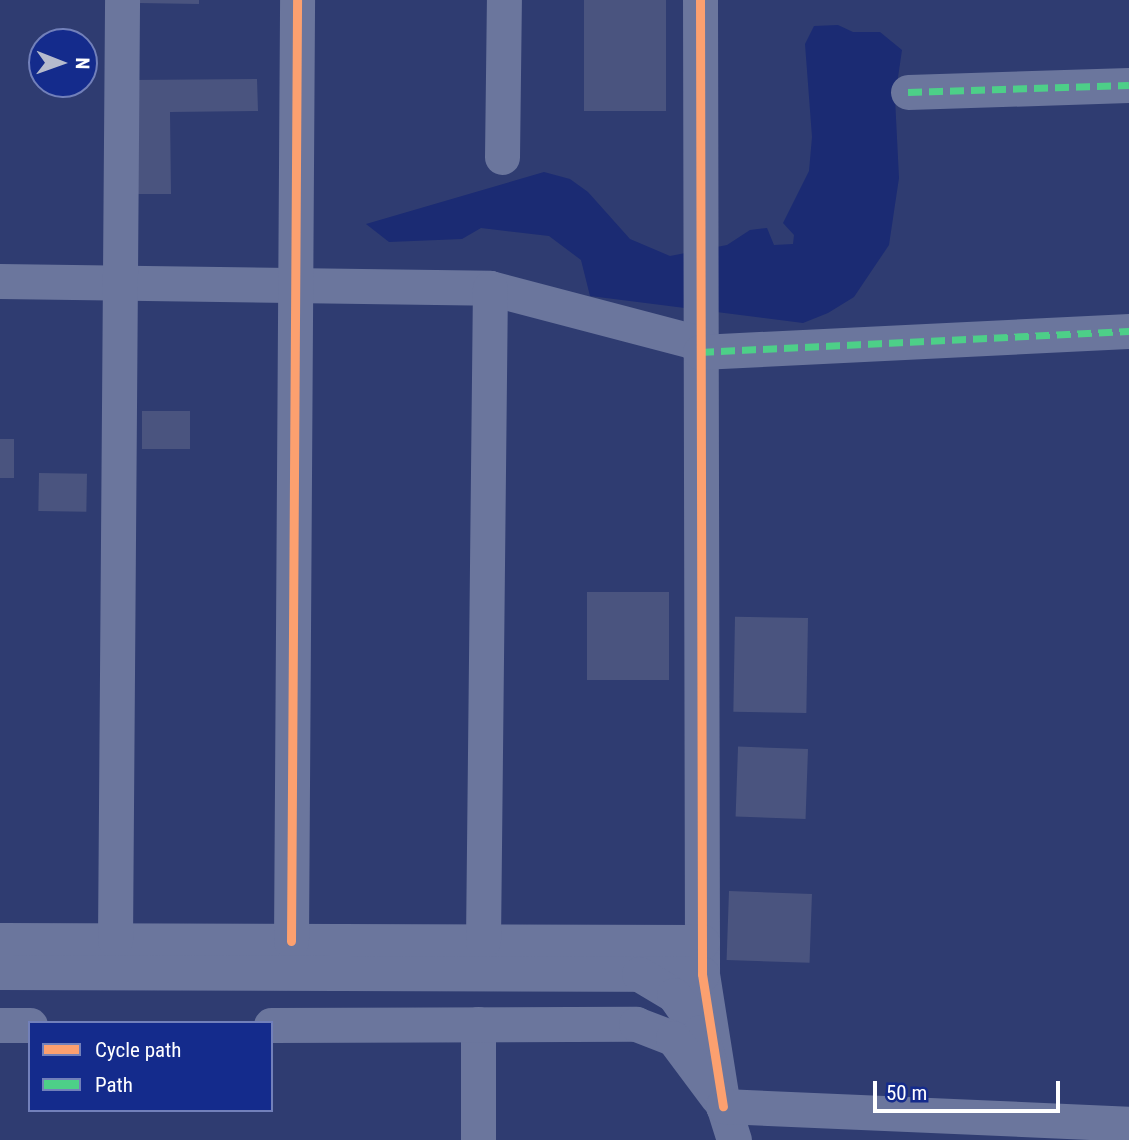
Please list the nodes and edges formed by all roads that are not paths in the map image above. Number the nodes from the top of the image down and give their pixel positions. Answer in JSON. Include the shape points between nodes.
{"nodes":[{"id":1,"x":122,"y":0,"type":"edge"},
{"id":2,"x":297,"y":0,"type":"edge"},
{"id":3,"x":504,"y":0,"type":"edge"},
{"id":4,"x":700,"y":0,"type":"edge"},
{"id":5,"x":1129,"y":85,"type":"edge"},
{"id":6,"x":908,"y":92,"type":"dead end"},
{"id":7,"x":502,"y":157,"type":"dead end"},
{"id":8,"x":0,"y":281,"type":"edge"},
{"id":9,"x":121,"y":283,"type":"junction"},
{"id":10,"x":299,"y":285,"type":"junction"},
{"id":11,"x":490,"y":288,"type":"junction"},
{"id":12,"x":1129,"y":331,"type":"edge"},
{"id":13,"x":700,"y":343,"type":"junction"},
{"id":14,"x":0,"y":940,"type":"edge"},
{"id":15,"x":115,"y":940,"type":"junction"},
{"id":16,"x":291,"y":941,"type":"junction"},
{"id":17,"x":483,"y":942,"type":"junction"},
{"id":18,"x":702,"y":958,"type":"junction"},
{"id":19,"x":0,"y":972,"type":"edge"},
{"id":20,"x":632,"y":974,"type":"junction"},
{"id":21,"x":0,"y":1024,"type":"edge"},
{"id":22,"x":478,"y":1024,"type":"junction"},
{"id":23,"x":626,"y":1024,"type":"junction"},
{"id":24,"x":28,"y":1025,"type":"edge"},
{"id":25,"x":273,"y":1025,"type":"edge"},
{"id":26,"x":723,"y":1105,"type":"junction"},
{"id":27,"x":1129,"y":1124,"type":"edge"},
{"id":28,"x":478,"y":1140,"type":"edge"},
{"id":29,"x":734,"y":1140,"type":"edge"}],
"edges":[{"from":1,"to":9,"type":"street"},
{"from":2,"to":10,"type":"street"},
{"from":3,"to":7,"type":"street"},
{"from":4,"to":13,"type":"street"},
{"from":5,"to":6,"type":"street"},
{"from":8,"to":9,"type":"street"},
{"from":9,"to":10,"type":"street"},
{"from":9,"to":15,"type":"street"},
{"from":10,"to":11,"type":"street"},
{"from":10,"to":16,"type":"street"},
{"from":11,"to":13,"type":"street"},
{"from":11,"to":17,"type":"street"},
{"from":12,"to":13,"type":"street"},
{"from":13,"to":18,"type":"street"},
{"from":14,"to":15,"type":"street"},
{"from":15,"to":16,"type":"street"},
{"from":16,"to":17,"type":"street"},
{"from":17,"to":18,"type":"street"},
{"from":18,"to":20,"type":"street"},
{"from":18,"to":26,"type":"street"},
{"from":19,"to":20,"type":"street"},
{"from":20,"to":23,"type":"street"},
{"from":20,"to":26,"type":"street","via":[[660,984],[688,1010],[710,1057]]},
{"from":21,"to":24,"type":"street"},
{"from":22,"to":23,"type":"street"},
{"from":22,"to":25,"type":"street"},
{"from":22,"to":28,"type":"street"},
{"from":23,"to":26,"type":"street","via":[[655,1027],[673,1038]]},
{"from":26,"to":27,"type":"street"},
{"from":26,"to":29,"type":"street"}]}
